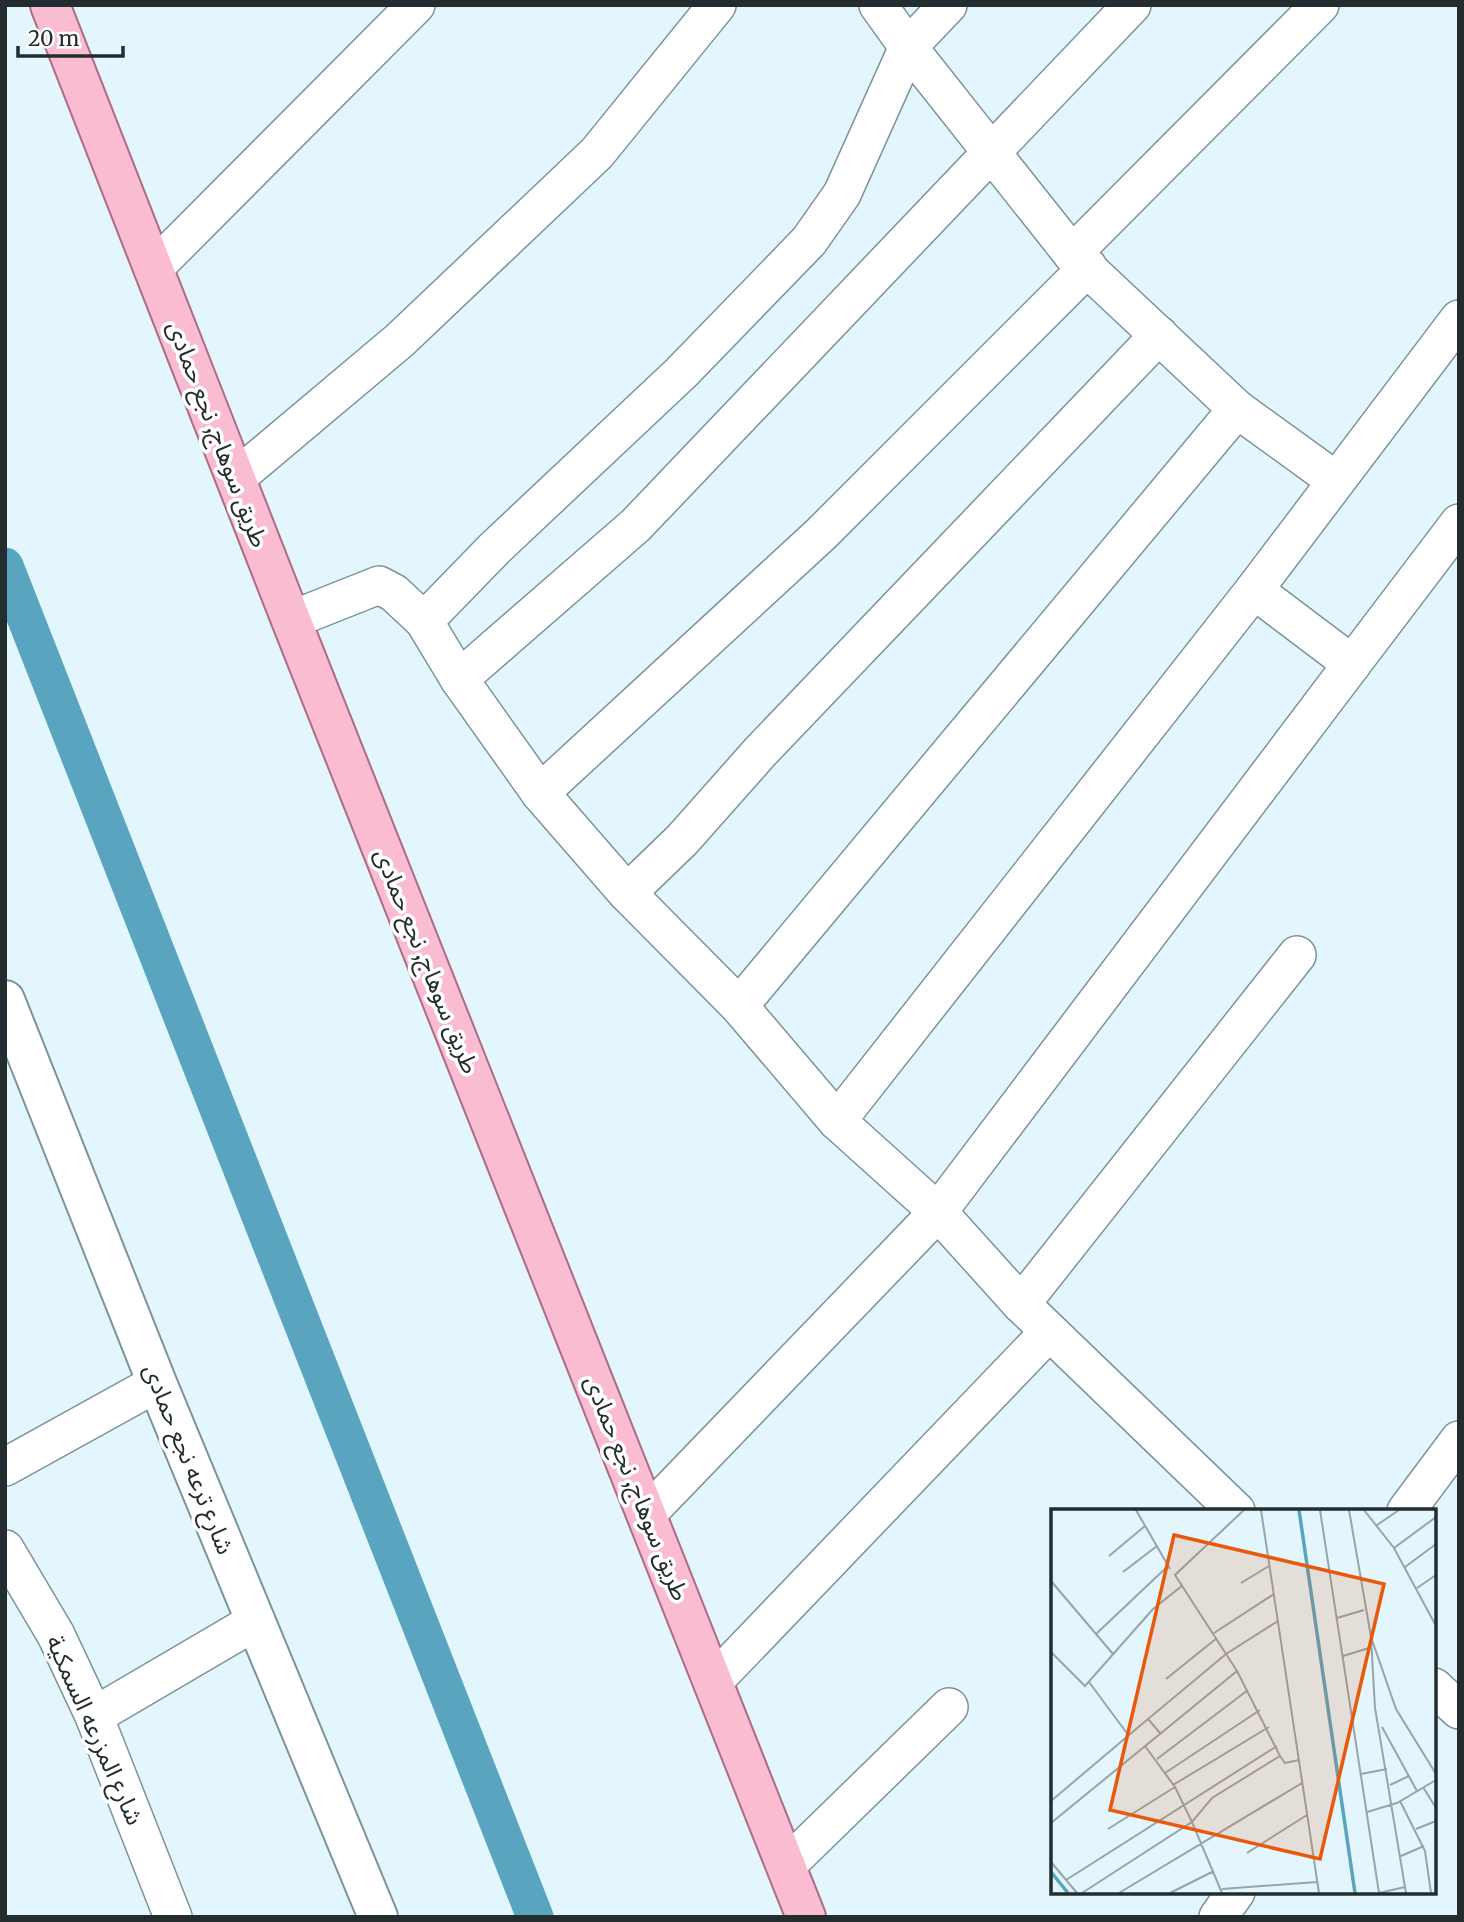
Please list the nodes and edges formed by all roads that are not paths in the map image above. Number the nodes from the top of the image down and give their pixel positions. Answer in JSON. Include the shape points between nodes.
{"nodes":[{"id":1,"x":50,"y":5,"type":"edge"},
{"id":2,"x":416,"y":5,"type":"edge"},
{"id":3,"x":718,"y":5,"type":"edge"},
{"id":4,"x":878,"y":5,"type":"edge"},
{"id":5,"x":948,"y":5,"type":"edge"},
{"id":6,"x":1132,"y":5,"type":"edge"},
{"id":7,"x":1320,"y":5,"type":"edge"},
{"id":8,"x":908,"y":47,"type":"junction"},
{"id":9,"x":990,"y":151,"type":"junction"},
{"id":10,"x":1080,"y":261,"type":"junction"},
{"id":11,"x":153,"y":270,"type":"junction"},
{"id":12,"x":1459,"y":319,"type":"edge"},
{"id":13,"x":1158,"y":335,"type":"junction"},
{"id":14,"x":1237,"y":409,"type":"junction"},
{"id":15,"x":236,"y":478,"type":"junction"},
{"id":16,"x":1335,"y":480,"type":"junction"},
{"id":17,"x":1458,"y":524,"type":"edge"},
{"id":18,"x":1254,"y":590,"type":"junction"},
{"id":19,"x":291,"y":620,"type":"junction"},
{"id":20,"x":424,"y":621,"type":"junction"},
{"id":21,"x":1352,"y":664,"type":"junction"},
{"id":22,"x":459,"y":680,"type":"junction"},
{"id":23,"x":540,"y":793,"type":"junction"},
{"id":24,"x":626,"y":893,"type":"junction"},
{"id":25,"x":1297,"y":955,"type":"dead end"},
{"id":26,"x":5,"y":1000,"type":"edge"},
{"id":27,"x":739,"y":1006,"type":"junction"},
{"id":28,"x":837,"y":1121,"type":"junction"},
{"id":29,"x":938,"y":1212,"type":"junction"},
{"id":30,"x":1021,"y":1304,"type":"junction"},
{"id":31,"x":1049,"y":1332,"type":"junction"},
{"id":32,"x":157,"y":1383,"type":"junction"},
{"id":33,"x":1459,"y":1440,"type":"edge"},
{"id":34,"x":5,"y":1467,"type":"edge"},
{"id":35,"x":1234,"y":1509,"type":"edge"},
{"id":36,"x":1407,"y":1509,"type":"edge"},
{"id":37,"x":648,"y":1513,"type":"junction"},
{"id":38,"x":5,"y":1549,"type":"edge"},
{"id":39,"x":256,"y":1621,"type":"junction"},
{"id":40,"x":713,"y":1681,"type":"junction"},
{"id":41,"x":949,"y":1707,"type":"dead end"},
{"id":42,"x":94,"y":1716,"type":"junction"},
{"id":43,"x":786,"y":1866,"type":"junction"},
{"id":44,"x":1235,"y":1894,"type":"edge"},
{"id":45,"x":173,"y":1917,"type":"edge"},
{"id":46,"x":378,"y":1917,"type":"edge"},
{"id":47,"x":806,"y":1917,"type":"edge"},
{"id":48,"x":1218,"y":1917,"type":"edge"}],
"edges":[{"from":1,"to":11,"type":"main road","name":"طريق سوهاج, نجع حمادى"},
{"from":2,"to":11,"type":"street"},
{"from":3,"to":15,"type":"street","via":[[597,153],[400,340]]},
{"from":4,"to":8,"type":"street"},
{"from":5,"to":8,"type":"street"},
{"from":6,"to":9,"type":"street"},
{"from":7,"to":10,"type":"street"},
{"from":8,"to":9,"type":"street"},
{"from":8,"to":20,"type":"street","via":[[842,194],[809,242],[681,373]]},
{"from":9,"to":10,"type":"street"},
{"from":9,"to":22,"type":"street","via":[[636,525]]},
{"from":10,"to":13,"type":"street"},
{"from":10,"to":23,"type":"street","via":[[821,534]]},
{"from":11,"to":15,"type":"main road","name":"طريق سوهاج, نجع حمادى"},
{"from":12,"to":16,"type":"street"},
{"from":13,"to":14,"type":"street"},
{"from":13,"to":24,"type":"street","via":[[760,752],[682,840]]},
{"from":14,"to":16,"type":"street"},
{"from":14,"to":27,"type":"street"},
{"from":15,"to":19,"type":"main road","name":"طريق سوهاج, نجع حمادى"},
{"from":16,"to":18,"type":"street"},
{"from":17,"to":21,"type":"street"},
{"from":18,"to":21,"type":"street"},
{"from":18,"to":28,"type":"street"},
{"from":19,"to":20,"type":"street","via":[[379,585]]},
{"from":19,"to":37,"type":"main road","name":"طريق سوهاج, نجع حمادى"},
{"from":20,"to":22,"type":"street"},
{"from":21,"to":29,"type":"street"},
{"from":22,"to":23,"type":"street"},
{"from":23,"to":24,"type":"street"},
{"from":24,"to":27,"type":"street"},
{"from":25,"to":30,"type":"street"},
{"from":26,"to":32,"type":"street","name":"شارع ترعه نجع حمادى"},
{"from":27,"to":28,"type":"street"},
{"from":28,"to":29,"type":"street"},
{"from":29,"to":30,"type":"street"},
{"from":29,"to":37,"type":"street"},
{"from":30,"to":31,"type":"street"},
{"from":31,"to":35,"type":"street"},
{"from":31,"to":40,"type":"street"},
{"from":32,"to":34,"type":"street"},
{"from":32,"to":39,"type":"street","name":"شارع ترعه نجع حمادى"},
{"from":33,"to":36,"type":"street"},
{"from":37,"to":40,"type":"main road","name":"طريق سوهاج, نجع حمادى"},
{"from":38,"to":42,"type":"street","name":"شارع المزرعه السمكية","via":[[56,1635]]},
{"from":39,"to":42,"type":"street"},
{"from":39,"to":46,"type":"street","name":"شارع ترعه نجع حمادى"},
{"from":40,"to":43,"type":"main road","name":"طريق سوهاج, نجع حمادى"},
{"from":41,"to":43,"type":"street"},
{"from":42,"to":45,"type":"street","name":"شارع المزرعه السمكية"},
{"from":43,"to":47,"type":"main road","name":"طريق سوهاج, نجع حمادى"},
{"from":44,"to":48,"type":"street"}]}
